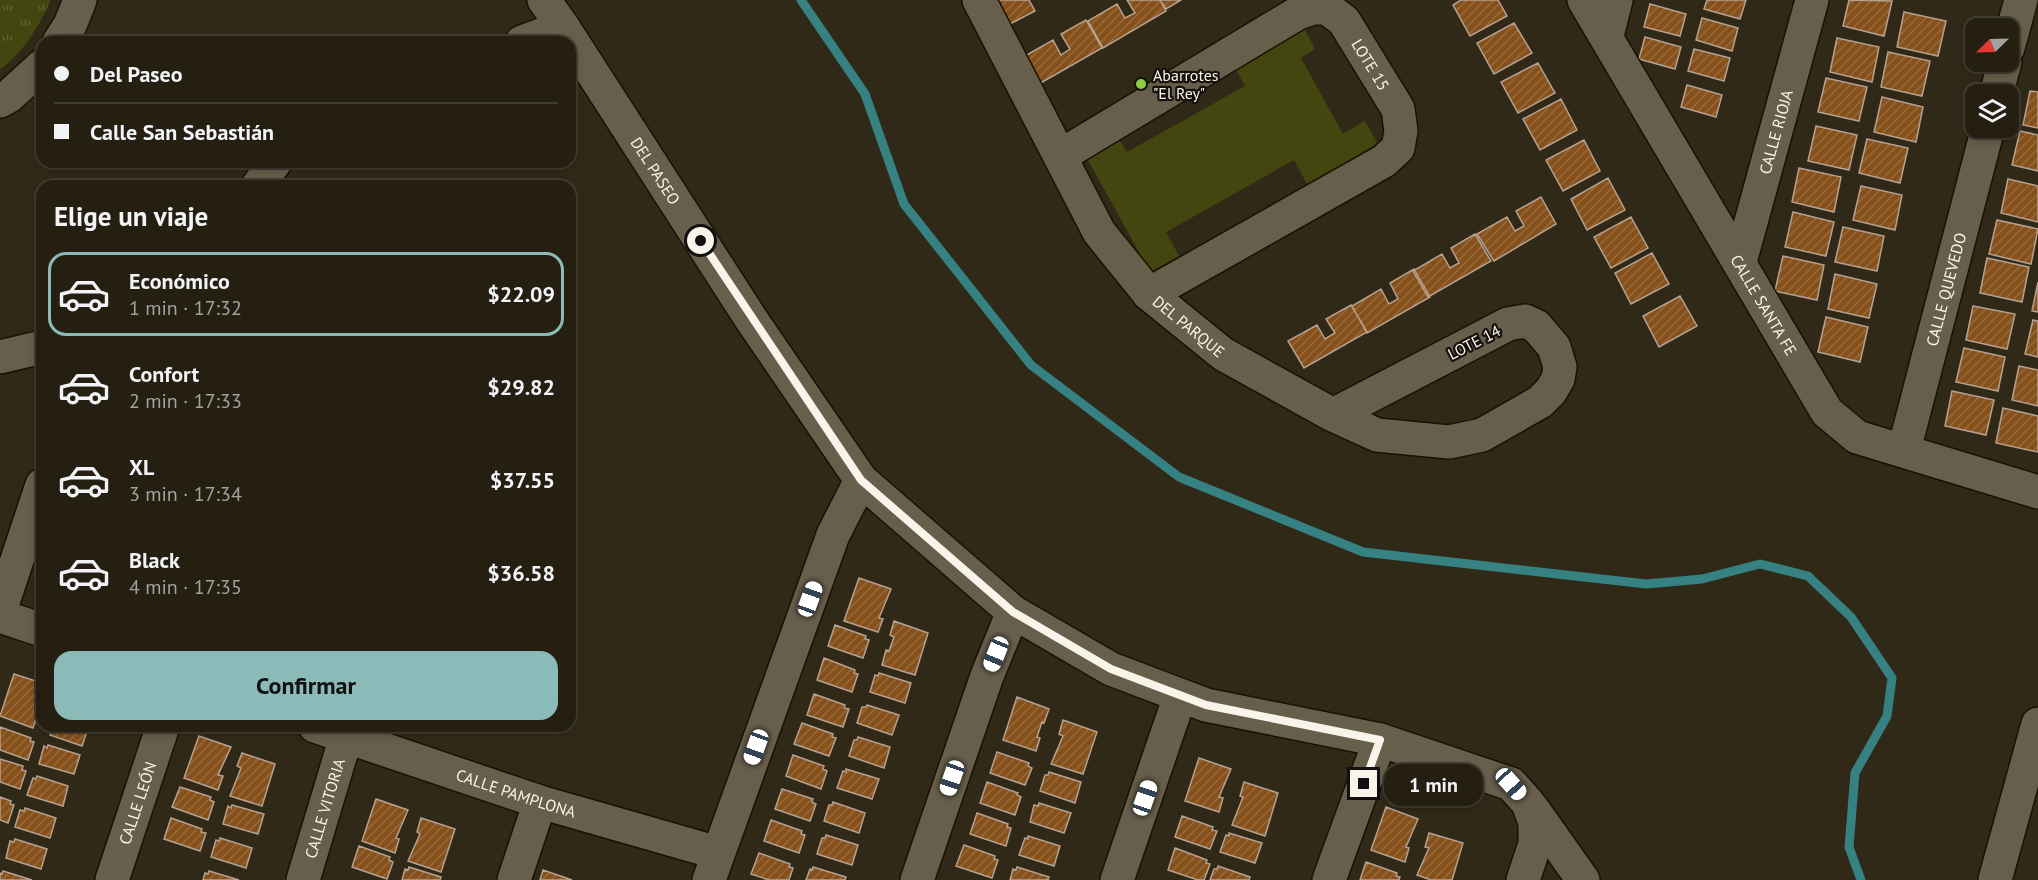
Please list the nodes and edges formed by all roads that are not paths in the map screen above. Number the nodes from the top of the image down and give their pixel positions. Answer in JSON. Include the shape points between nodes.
{"nodes":[{"id":1,"x":80,"y":0,"type":"edge"},
{"id":2,"x":544,"y":0,"type":"edge"},
{"id":3,"x":979,"y":0,"type":"edge"},
{"id":4,"x":1584,"y":0,"type":"edge"},
{"id":5,"x":1616,"y":0,"type":"edge"},
{"id":6,"x":1812,"y":0,"type":"edge"},
{"id":7,"x":2021,"y":0,"type":"edge"},
{"id":8,"x":2016,"y":18,"type":"edge"},
{"id":9,"x":563,"y":27,"type":"junction"},
{"id":10,"x":63,"y":36,"type":"edge"},
{"id":11,"x":538,"y":36,"type":"edge"},
{"id":12,"x":569,"y":36,"type":"edge"},
{"id":13,"x":1607,"y":36,"type":"junction"},
{"id":14,"x":576,"y":47,"type":"edge"},
{"id":15,"x":36,"y":71,"type":"edge"},
{"id":16,"x":0,"y":101,"type":"edge"},
{"id":17,"x":1985,"y":138,"type":"edge"},
{"id":18,"x":1060,"y":156,"type":"junction"},
{"id":19,"x":1740,"y":262,"type":"junction"},
{"id":20,"x":1149,"y":294,"type":"junction"},
{"id":21,"x":36,"y":348,"type":"edge"},
{"id":22,"x":0,"y":357,"type":"edge"},
{"id":23,"x":1540,"y":402,"type":"joint"},
{"id":24,"x":1333,"y":415,"type":"junction"},
{"id":25,"x":1904,"y":450,"type":"junction"},
{"id":26,"x":861,"y":480,"type":"junction"},
{"id":27,"x":2038,"y":492,"type":"edge"},
{"id":28,"x":36,"y":503,"type":"edge"},
{"id":29,"x":1013,"y":612,"type":"junction"},
{"id":30,"x":0,"y":613,"type":"edge"},
{"id":31,"x":36,"y":628,"type":"edge"},
{"id":32,"x":1180,"y":696,"type":"junction"},
{"id":33,"x":2038,"y":724,"type":"edge"},
{"id":34,"x":161,"y":732,"type":"edge"},
{"id":35,"x":332,"y":732,"type":"edge"},
{"id":36,"x":346,"y":737,"type":"junction"},
{"id":37,"x":1380,"y":740,"type":"junction"},
{"id":38,"x":1520,"y":794,"type":"junction"},
{"id":39,"x":540,"y":802,"type":"junction"},
{"id":40,"x":714,"y":867,"type":"edge"},
{"id":41,"x":112,"y":880,"type":"edge"},
{"id":42,"x":303,"y":880,"type":"edge"},
{"id":43,"x":514,"y":880,"type":"edge"},
{"id":44,"x":917,"y":880,"type":"edge"},
{"id":45,"x":1117,"y":880,"type":"edge"},
{"id":46,"x":1329,"y":880,"type":"edge"},
{"id":47,"x":1523,"y":880,"type":"edge"},
{"id":48,"x":1583,"y":880,"type":"edge"},
{"id":49,"x":1995,"y":880,"type":"edge"}],
"edges":[{"from":1,"to":10,"type":"street"},
{"from":2,"to":9,"type":"street","name":"DEL PASEO"},
{"from":3,"to":18,"type":"street","name":"DEL PARQUE"},
{"from":4,"to":13,"type":"street","name":"CALLE SANTA FE"},
{"from":5,"to":13,"type":"street"},
{"from":6,"to":19,"type":"street","name":"CALLE RIOJA"},
{"from":7,"to":8,"type":"street"},
{"from":9,"to":11,"type":"street"},
{"from":9,"to":12,"type":"street","name":"DEL PASEO"},
{"from":13,"to":19,"type":"street","name":"CALLE SANTA FE"},
{"from":14,"to":26,"type":"street","name":"DEL PASEO","via":[[751,319]]},
{"from":15,"to":16,"type":"street"},
{"from":17,"to":25,"type":"street","name":"CALLE QUEVEDO"},
{"from":18,"to":20,"type":"street","name":"DEL PARQUE","via":[[1098,232]]},
{"from":18,"to":20,"type":"street","name":"LOTE 15","via":[[1298,14],[1327,8],[1344,21],[1398,109],[1398,148],[1384,161]]},
{"from":19,"to":25,"type":"street","name":"CALLE SANTA FE","via":[[1827,412],[1857,437]]},
{"from":20,"to":24,"type":"street","name":"DEL PARQUE","via":[[1223,354]]},
{"from":21,"to":22,"type":"street"},
{"from":23,"to":24,"type":"street","name":"DEL PARQUE","via":[[1482,435],[1449,442],[1377,435]]},
{"from":23,"to":24,"type":"street","name":"LOTE 14","via":[[1551,392],[1560,367],[1554,346],[1536,326],[1525,321],[1508,324]]},
{"from":25,"to":27,"type":"street","name":"CALLE SANTA FE"},
{"from":26,"to":29,"type":"street","name":"DEL PASEO"},
{"from":26,"to":40,"type":"street","via":[[833,535]]},
{"from":28,"to":30,"type":"street"},
{"from":29,"to":32,"type":"street","name":"DEL PASEO","via":[[1111,669]]},
{"from":29,"to":44,"type":"street"},
{"from":30,"to":31,"type":"street"},
{"from":32,"to":37,"type":"street","name":"DEL PASEO","via":[[1206,705]]},
{"from":32,"to":45,"type":"street"},
{"from":33,"to":49,"type":"street"},
{"from":34,"to":41,"type":"street","name":"CALLE LEÓN"},
{"from":35,"to":36,"type":"street","name":"CALLE PAMPLONA"},
{"from":36,"to":39,"type":"street","name":"CALLE PAMPLONA"},
{"from":36,"to":42,"type":"street","name":"CALLE VITORIA"},
{"from":37,"to":38,"type":"street","name":"DEL PASEO"},
{"from":37,"to":46,"type":"street"},
{"from":38,"to":47,"type":"street","via":[[1535,823],[1535,844]]},
{"from":38,"to":48,"type":"street"},
{"from":39,"to":40,"type":"street","name":"CALLE PAMPLONA"},
{"from":39,"to":43,"type":"street"}]}
